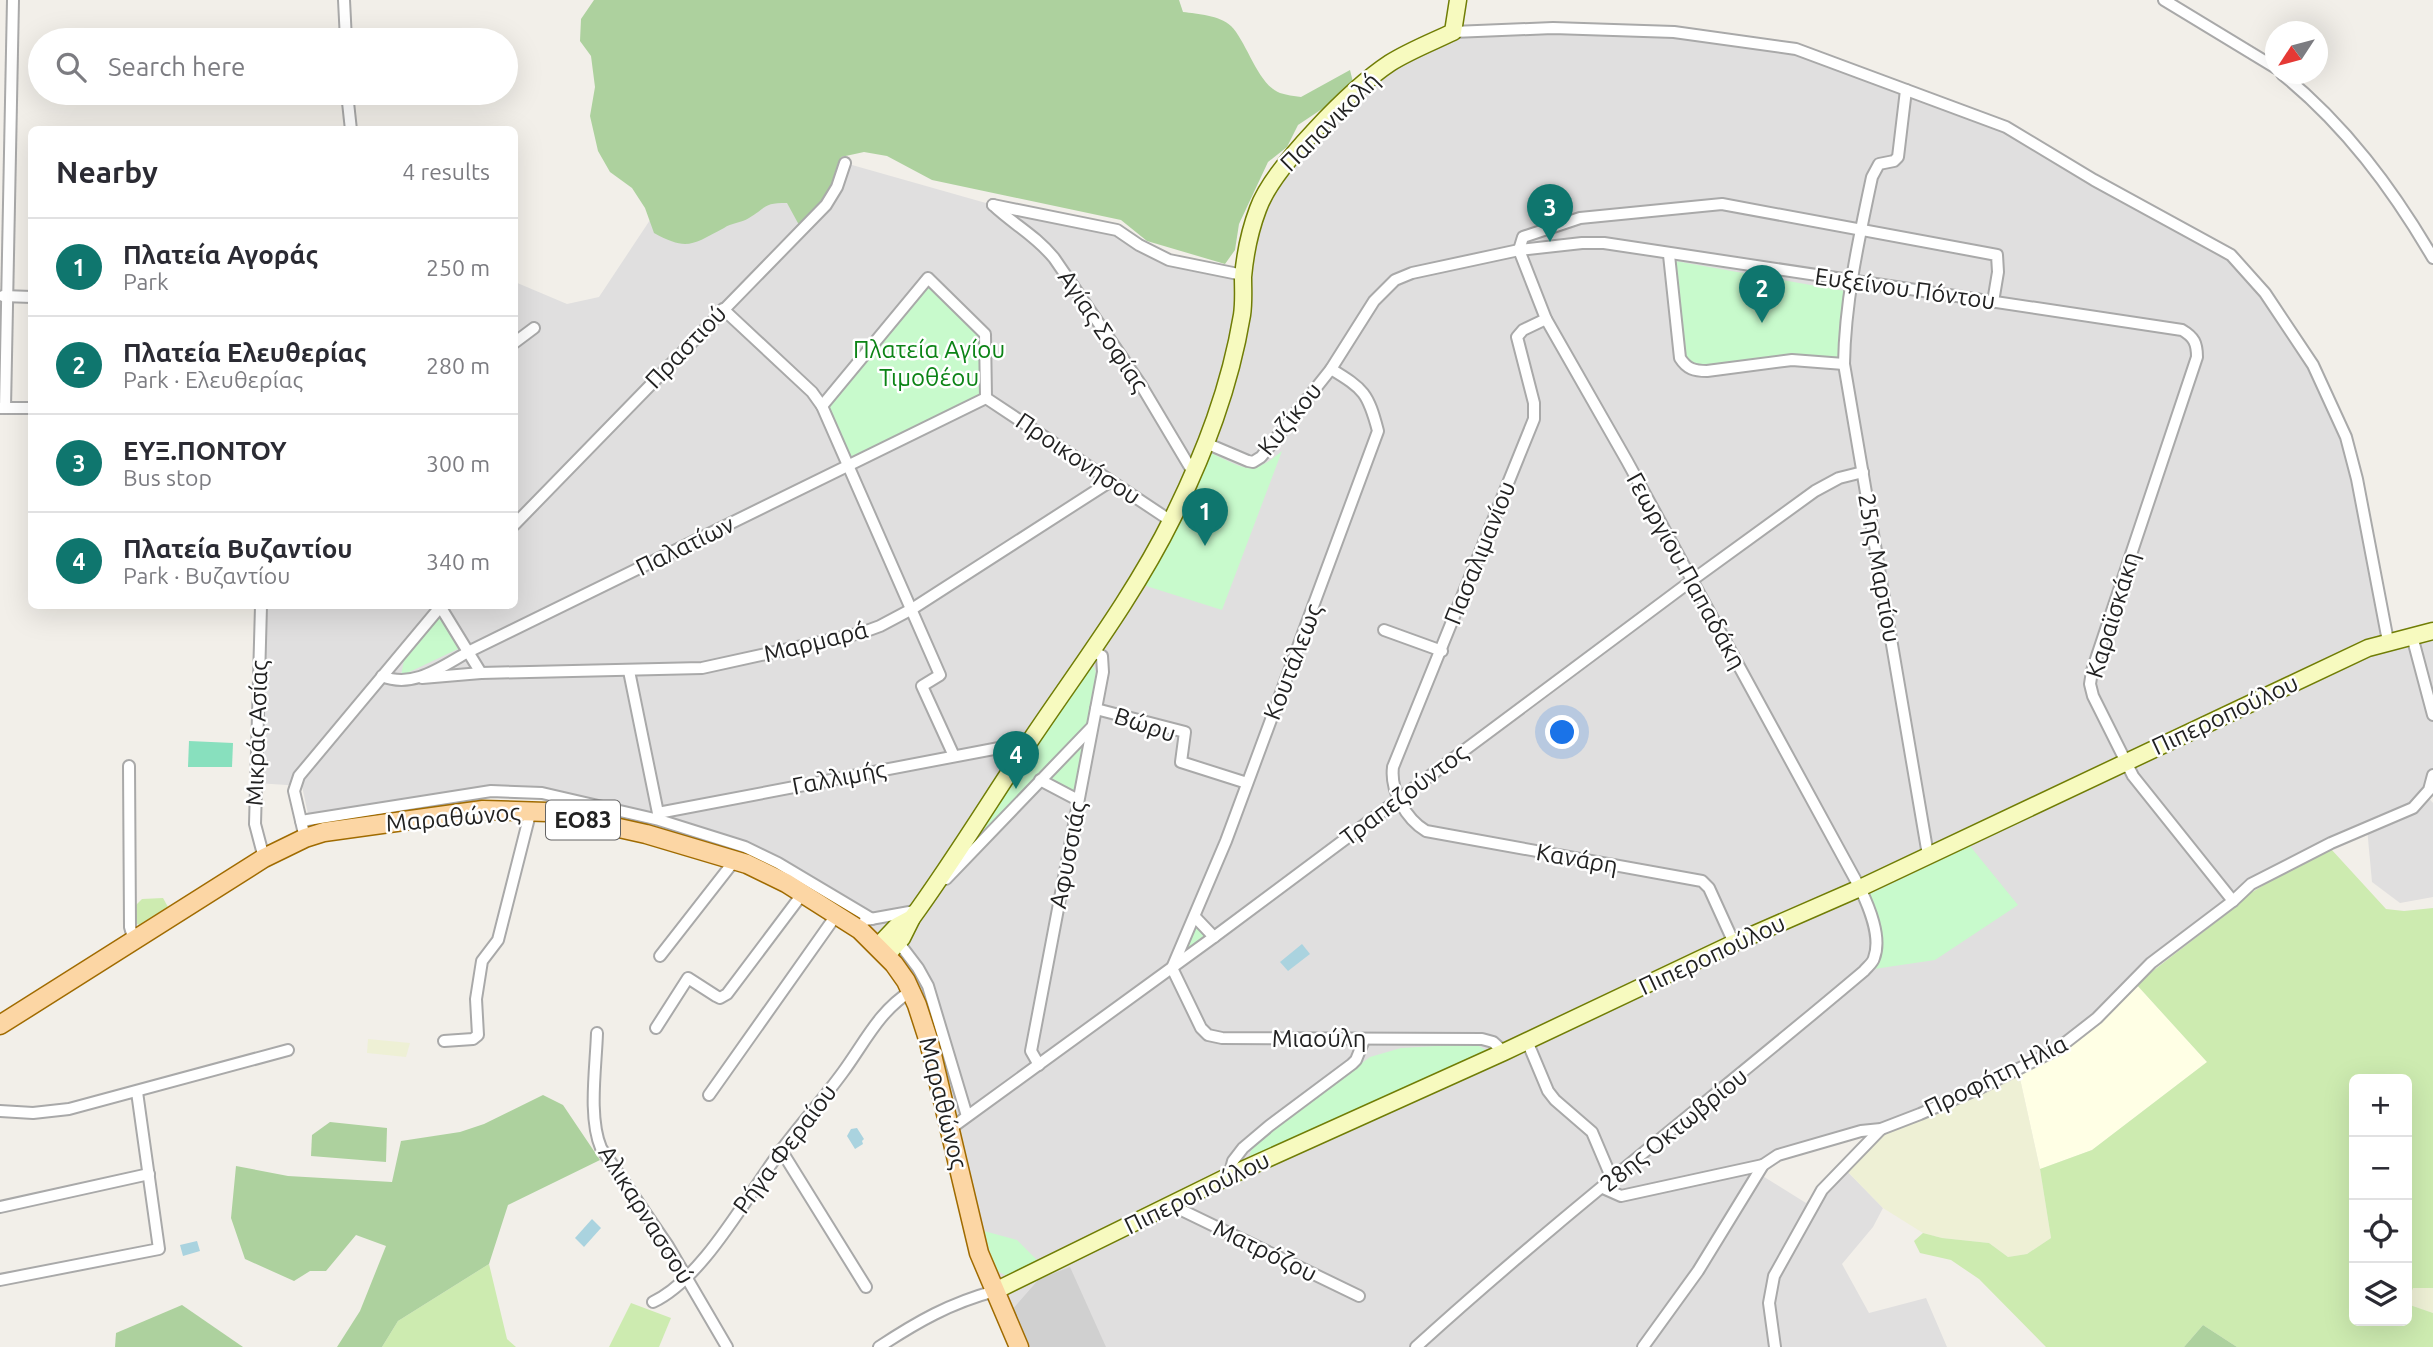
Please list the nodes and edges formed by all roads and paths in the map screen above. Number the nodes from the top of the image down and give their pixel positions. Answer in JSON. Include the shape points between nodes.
{"nodes":[{"id":1,"x":13,"y":0,"type":"edge"},
{"id":2,"x":344,"y":0,"type":"edge"},
{"id":3,"x":1458,"y":0,"type":"edge"},
{"id":4,"x":2164,"y":0,"type":"edge"},
{"id":5,"x":345,"y":28,"type":"edge"},
{"id":6,"x":1453,"y":32,"type":"junction"},
{"id":7,"x":2265,"y":61,"type":"edge"},
{"id":8,"x":2293,"y":84,"type":"edge"},
{"id":9,"x":1906,"y":90,"type":"junction"},
{"id":10,"x":348,"y":105,"type":"edge"},
{"id":11,"x":351,"y":126,"type":"edge"},
{"id":12,"x":845,"y":163,"type":"dead end"},
{"id":13,"x":1862,"y":229,"type":"junction"},
{"id":14,"x":1519,"y":250,"type":"junction"},
{"id":15,"x":1669,"y":255,"type":"junction"},
{"id":16,"x":2433,"y":258,"type":"edge"},
{"id":17,"x":1244,"y":275,"type":"junction"},
{"id":18,"x":1853,"y":281,"type":"junction"},
{"id":19,"x":3,"y":296,"type":"edge"},
{"id":20,"x":28,"y":297,"type":"edge"},
{"id":21,"x":1993,"y":302,"type":"junction"},
{"id":22,"x":723,"y":309,"type":"junction"},
{"id":23,"x":1546,"y":319,"type":"junction"},
{"id":24,"x":534,"y":328,"type":"dead end"},
{"id":25,"x":2192,"y":336,"type":"joint"},
{"id":26,"x":518,"y":340,"type":"edge"},
{"id":27,"x":1844,"y":363,"type":"junction"},
{"id":28,"x":1331,"y":369,"type":"junction"},
{"id":29,"x":986,"y":398,"type":"junction"},
{"id":30,"x":822,"y":406,"type":"junction"},
{"id":31,"x":2,"y":408,"type":"edge"},
{"id":32,"x":28,"y":408,"type":"edge"},
{"id":33,"x":1208,"y":444,"type":"junction"},
{"id":34,"x":849,"y":466,"type":"junction"},
{"id":35,"x":1863,"y":472,"type":"junction"},
{"id":36,"x":1194,"y":474,"type":"junction"},
{"id":37,"x":1111,"y":481,"type":"junction"},
{"id":38,"x":518,"y":521,"type":"edge"},
{"id":39,"x":1171,"y":521,"type":"junction"},
{"id":40,"x":1691,"y":581,"type":"junction"},
{"id":41,"x":261,"y":609,"type":"edge"},
{"id":42,"x":438,"y":609,"type":"edge"},
{"id":43,"x":442,"y":609,"type":"edge"},
{"id":44,"x":912,"y":609,"type":"junction"},
{"id":45,"x":1384,"y":630,"type":"dead end"},
{"id":46,"x":2433,"y":631,"type":"edge"},
{"id":47,"x":2412,"y":636,"type":"junction"},
{"id":48,"x":2388,"y":641,"type":"junction"},
{"id":49,"x":1091,"y":650,"type":"junction"},
{"id":50,"x":1441,"y":651,"type":"junction"},
{"id":51,"x":468,"y":652,"type":"junction"},
{"id":52,"x":629,"y":671,"type":"junction"},
{"id":53,"x":481,"y":673,"type":"junction"},
{"id":54,"x":382,"y":676,"type":"junction"},
{"id":55,"x":422,"y":678,"type":"junction"},
{"id":56,"x":1096,"y":709,"type":"junction"},
{"id":57,"x":2433,"y":715,"type":"edge"},
{"id":58,"x":1093,"y":727,"type":"junction"},
{"id":59,"x":954,"y":756,"type":"junction"},
{"id":60,"x":1020,"y":756,"type":"junction"},
{"id":61,"x":2124,"y":762,"type":"junction"},
{"id":62,"x":130,"y":766,"type":"dead end"},
{"id":63,"x":2433,"y":775,"type":"edge"},
{"id":64,"x":1040,"y":780,"type":"junction"},
{"id":65,"x":1247,"y":783,"type":"junction"},
{"id":66,"x":1399,"y":799,"type":"junction"},
{"id":67,"x":1079,"y":800,"type":"junction"},
{"id":68,"x":531,"y":810,"type":"junction"},
{"id":69,"x":658,"y":817,"type":"junction"},
{"id":70,"x":303,"y":829,"type":"junction"},
{"id":71,"x":1928,"y":855,"type":"junction"},
{"id":72,"x":264,"y":859,"type":"junction"},
{"id":73,"x":735,"y":860,"type":"junction"},
{"id":74,"x":1860,"y":888,"type":"junction"},
{"id":75,"x":803,"y":893,"type":"junction"},
{"id":76,"x":2233,"y":901,"type":"junction"},
{"id":77,"x":918,"y":910,"type":"junction"},
{"id":78,"x":840,"y":916,"type":"junction"},
{"id":79,"x":1195,"y":917,"type":"junction"},
{"id":80,"x":872,"y":919,"type":"junction"},
{"id":81,"x":1214,"y":937,"type":"junction"},
{"id":82,"x":134,"y":941,"type":"junction"},
{"id":83,"x":1734,"y":943,"type":"junction"},
{"id":84,"x":888,"y":948,"type":"junction"},
{"id":85,"x":660,"y":956,"type":"dead end"},
{"id":86,"x":1172,"y":968,"type":"junction"},
{"id":87,"x":911,"y":991,"type":"junction"},
{"id":88,"x":0,"y":1025,"type":"edge"},
{"id":89,"x":656,"y":1028,"type":"dead end"},
{"id":90,"x":597,"y":1033,"type":"dead end"},
{"id":91,"x":1364,"y":1040,"type":"junction"},
{"id":92,"x":444,"y":1041,"type":"dead end"},
{"id":93,"x":1527,"y":1041,"type":"junction"},
{"id":94,"x":288,"y":1050,"type":"dead end"},
{"id":95,"x":1504,"y":1052,"type":"junction"},
{"id":96,"x":1038,"y":1065,"type":"junction"},
{"id":97,"x":137,"y":1092,"type":"junction"},
{"id":98,"x":709,"y":1096,"type":"dead end"},
{"id":99,"x":0,"y":1111,"type":"edge"},
{"id":100,"x":967,"y":1116,"type":"junction"},
{"id":101,"x":950,"y":1129,"type":"junction"},
{"id":102,"x":1881,"y":1129,"type":"junction"},
{"id":103,"x":781,"y":1150,"type":"junction"},
{"id":104,"x":1763,"y":1165,"type":"junction"},
{"id":105,"x":149,"y":1174,"type":"junction"},
{"id":106,"x":1229,"y":1176,"type":"junction"},
{"id":107,"x":1612,"y":1179,"type":"junction"},
{"id":108,"x":1603,"y":1188,"type":"junction"},
{"id":109,"x":1171,"y":1205,"type":"junction"},
{"id":110,"x":0,"y":1208,"type":"edge"},
{"id":111,"x":686,"y":1277,"type":"junction"},
{"id":112,"x":0,"y":1280,"type":"edge"},
{"id":113,"x":866,"y":1287,"type":"dead end"},
{"id":114,"x":995,"y":1291,"type":"junction"},
{"id":115,"x":1359,"y":1296,"type":"dead end"},
{"id":116,"x":653,"y":1302,"type":"dead end"},
{"id":117,"x":727,"y":1347,"type":"edge"},
{"id":118,"x":879,"y":1347,"type":"edge"},
{"id":119,"x":1019,"y":1347,"type":"edge"},
{"id":120,"x":1416,"y":1347,"type":"edge"},
{"id":121,"x":1643,"y":1347,"type":"edge"},
{"id":122,"x":1775,"y":1347,"type":"edge"}],
"edges":[{"from":1,"to":19,"type":"street"},
{"from":2,"to":5,"type":"street"},
{"from":3,"to":6,"type":"street"},
{"from":4,"to":7,"type":"street"},
{"from":6,"to":9,"type":"street","via":[[1577,29],[1704,35],[1796,49]]},
{"from":6,"to":17,"type":"street","name":"Παπανικολή","via":[[1390,63],[1335,110],[1284,163],[1258,209]]},
{"from":8,"to":16,"type":"street","via":[[2332,118],[2367,159]]},
{"from":9,"to":13,"type":"street","name":"25ης Μαρτίου","via":[[1899,154],[1894,162],[1883,162],[1874,170]]},
{"from":9,"to":48,"type":"street","via":[[2006,127],[2238,259],[2313,365],[2346,438]]},
{"from":10,"to":11,"type":"street"},
{"from":12,"to":22,"type":"street","name":"Πραστιού","via":[[830,200]]},
{"from":13,"to":14,"type":"street","via":[[1722,204],[1580,218],[1523,237]]},
{"from":13,"to":18,"type":"street","name":"25ης Μαρτίου"},
{"from":13,"to":21,"type":"street","via":[[1997,255]]},
{"from":14,"to":15,"type":"street","name":"Ευξείνου Πόντου","via":[[1604,243]]},
{"from":14,"to":23,"type":"street","name":"Γεωργίου Παπαδάκη"},
{"from":14,"to":28,"type":"street","name":"Ευξείνου Πόντου","via":[[1395,280],[1374,301]]},
{"from":15,"to":18,"type":"street","name":"Ευξείνου Πόντου"},
{"from":15,"to":27,"type":"street","via":[[1680,358],[1685,366],[1706,371],[1792,360]]},
{"from":17,"to":33,"type":"street","name":"Παπανικολή","via":[[1242,316]]},
{"from":17,"to":36,"type":"street","name":"Αγίας Σοφίας","via":[[1169,260],[1117,230],[993,205],[1040,241],[1054,258]]},
{"from":18,"to":21,"type":"street","name":"Ευξείνου Πόντου"},
{"from":18,"to":27,"type":"street","name":"25ης Μαρτίου"},
{"from":19,"to":20,"type":"street"},
{"from":19,"to":31,"type":"street"},
{"from":21,"to":25,"type":"street","name":"Ευξείνου Πόντου","via":[[2182,330]]},
{"from":22,"to":30,"type":"street"},
{"from":22,"to":38,"type":"street","name":"Πραστιού"},
{"from":23,"to":40,"type":"street","name":"Γεωργίου Παπαδάκη"},
{"from":23,"to":50,"type":"street","name":"Πασαλιμανίου","via":[[1517,337],[1534,419]]},
{"from":24,"to":26,"type":"street"},
{"from":25,"to":61,"type":"street","name":"Καραϊσκάκη","via":[[2197,357],[2092,671],[2092,696]]},
{"from":27,"to":35,"type":"street","name":"25ης Μαρτίου"},
{"from":28,"to":33,"type":"street","name":"Κυζίκου","via":[[1254,462]]},
{"from":28,"to":65,"type":"street","name":"Κουτάλεως","via":[[1358,385],[1371,404],[1378,432]]},
{"from":29,"to":30,"type":"street","via":[[985,334],[928,278]]},
{"from":29,"to":34,"type":"street","name":"Παλατίων"},
{"from":29,"to":37,"type":"street","name":"Προικονήσου"},
{"from":30,"to":34,"type":"street"},
{"from":31,"to":32,"type":"street"},
{"from":33,"to":36,"type":"street","name":"Παπανικολή"},
{"from":34,"to":44,"type":"street"},
{"from":34,"to":51,"type":"street","name":"Παλατίων"},
{"from":35,"to":40,"type":"street","name":"Τραπεζούντος","via":[[1815,491]]},
{"from":35,"to":71,"type":"street","name":"25ης Μαρτίου"},
{"from":36,"to":39,"type":"street","name":"Παπανικολή"},
{"from":37,"to":39,"type":"street","name":"Προικονήσου"},
{"from":37,"to":44,"type":"street","name":"Μαρμαρά"},
{"from":39,"to":49,"type":"street","name":"Παπανικολή"},
{"from":40,"to":66,"type":"street","name":"Τραπεζούντος"},
{"from":40,"to":74,"type":"street","name":"Γεωργίου Παπαδάκη"},
{"from":41,"to":72,"type":"street","name":"Μικράς Ασίας","via":[[255,824]]},
{"from":42,"to":54,"type":"street"},
{"from":43,"to":51,"type":"street"},
{"from":44,"to":52,"type":"street","name":"Μαρμαρά","via":[[861,633],[702,668]]},
{"from":44,"to":59,"type":"street","via":[[940,675],[922,686]]},
{"from":45,"to":50,"type":"street"},
{"from":46,"to":47,"type":"street","name":"Πιπεροπούλου"},
{"from":47,"to":48,"type":"street","name":"Πιπεροπούλου"},
{"from":47,"to":57,"type":"street"},
{"from":48,"to":61,"type":"street","name":"Πιπεροπούλου"},
{"from":49,"to":56,"type":"street","name":"Αφυσσιάς","via":[[1102,656]]},
{"from":49,"to":60,"type":"street","name":"Παπανικολή"},
{"from":50,"to":66,"type":"street","name":"Πασαλιμανίου","via":[[1393,767]]},
{"from":51,"to":53,"type":"street"},
{"from":51,"to":55,"type":"street","name":"Παλατίων"},
{"from":52,"to":53,"type":"street","name":"Μαρμαρά"},
{"from":52,"to":69,"type":"street"},
{"from":53,"to":55,"type":"street","name":"Μαρμαρά"},
{"from":54,"to":55,"type":"street","name":"Παλατίων","via":[[396,681]]},
{"from":54,"to":70,"type":"street","via":[[299,776],[294,791]]},
{"from":56,"to":58,"type":"street","name":"Αφυσσιάς"},
{"from":56,"to":65,"type":"street","name":"Βώρυ","via":[[1185,733],[1181,762]]},
{"from":58,"to":64,"type":"street"},
{"from":58,"to":67,"type":"street","name":"Αφυσσιάς"},
{"from":59,"to":60,"type":"street","name":"Γαλλιμής","via":[[999,748]]},
{"from":59,"to":69,"type":"street","name":"Γαλλιμής"},
{"from":60,"to":77,"type":"street","name":"Παπανικολή"},
{"from":61,"to":71,"type":"street","name":"Πιπεροπούλου"},
{"from":61,"to":76,"type":"street","name":"Καραϊσκάκη"},
{"from":62,"to":82,"type":"street","via":[[130,927]]},
{"from":63,"to":76,"type":"street","name":"Προφήτη Ηλία","via":[[2429,790],[2413,808],[2276,871],[2251,884]]},
{"from":64,"to":67,"type":"street"},
{"from":64,"to":77,"type":"street"},
{"from":65,"to":79,"type":"street","name":"Κουτάλεως"},
{"from":66,"to":81,"type":"street","name":"Τραπεζούντος"},
{"from":66,"to":83,"type":"street","name":"Κανάρη","via":[[1426,831],[1702,881]]},
{"from":67,"to":96,"type":"street","name":"Αφυσσιάς","via":[[1031,1051]]},
{"from":68,"to":70,"type":"main road","name":"Μαραθώνος","number":"ΕΟ83","via":[[471,811],[342,829]]},
{"from":68,"to":73,"type":"main road","name":"Μαραθώνος","number":"ΕΟ83","via":[[646,834]]},
{"from":68,"to":92,"type":"street","via":[[498,940],[482,961],[476,999],[478,1035]]},
{"from":69,"to":70,"type":"street","via":[[542,793],[491,791]]},
{"from":69,"to":80,"type":"street","via":[[746,847]]},
{"from":70,"to":72,"type":"main road","name":"Μαραθώνος","number":"ΕΟ83"},
{"from":71,"to":74,"type":"street","name":"Πιπεροπούλου"},
{"from":72,"to":82,"type":"main road","name":"Μαραθώνος","number":"ΕΟ83"},
{"from":73,"to":75,"type":"main road","name":"Μαραθώνος","number":"ΕΟ83"},
{"from":73,"to":85,"type":"street"},
{"from":74,"to":83,"type":"street","name":"Πιπεροπούλου"},
{"from":74,"to":107,"type":"street","name":"28ης Οκτωβρίου","via":[[1874,928],[1874,959],[1864,971]]},
{"from":75,"to":78,"type":"main road","name":"Μαραθώνος","number":"ΕΟ83"},
{"from":75,"to":89,"type":"street","via":[[726,994],[720,998],[688,978]]},
{"from":76,"to":102,"type":"street","name":"Προφήτη Ηλία","via":[[2151,963],[2097,1018],[2056,1050]]},
{"from":77,"to":80,"type":"street"},
{"from":77,"to":84,"type":"street","name":"Παπανικολή","via":[[897,926]]},
{"from":78,"to":80,"type":"street"},
{"from":78,"to":84,"type":"main road","name":"Μαραθώνος","number":"ΕΟ83"},
{"from":78,"to":98,"type":"street"},
{"from":79,"to":81,"type":"street"},
{"from":79,"to":86,"type":"street","name":"Κουτάλεως"},
{"from":81,"to":86,"type":"street","name":"Τραπεζούντος"},
{"from":82,"to":88,"type":"main road","name":"Μαραθώνος","number":"ΕΟ83"},
{"from":83,"to":93,"type":"street","name":"Πιπεροπούλου"},
{"from":84,"to":87,"type":"main road","name":"Μαραθώνος","number":"ΕΟ83"},
{"from":84,"to":100,"type":"street","via":[[918,968],[928,986]]},
{"from":86,"to":91,"type":"street","name":"Μιαούλη","via":[[1208,1035]]},
{"from":86,"to":96,"type":"street","name":"Τραπεζούντος"},
{"from":87,"to":101,"type":"main road","name":"Μαραθώνος","number":"ΕΟ83"},
{"from":87,"to":103,"type":"street","name":"Ρήγα Φεραίου","via":[[882,1015]]},
{"from":90,"to":111,"type":"street","name":"Αλικαρνασσού","via":[[594,1115],[598,1143]]},
{"from":91,"to":95,"type":"street","name":"Μιαούλη","via":[[1482,1039]]},
{"from":91,"to":106,"type":"street","via":[[1352,1064],[1238,1153]]},
{"from":93,"to":95,"type":"street","name":"Πιπεροπούλου"},
{"from":93,"to":107,"type":"street","via":[[1548,1091],[1592,1132]]},
{"from":94,"to":97,"type":"street"},
{"from":95,"to":106,"type":"street","name":"Πιπεροπούλου"},
{"from":96,"to":100,"type":"street","name":"Τραπεζούντος"},
{"from":97,"to":99,"type":"street","via":[[52,1112]]},
{"from":97,"to":105,"type":"street"},
{"from":100,"to":101,"type":"street","name":"Τραπεζούντος"},
{"from":101,"to":114,"type":"main road","name":"Μαραθώνος","number":"ΕΟ83","via":[[979,1253]]},
{"from":102,"to":104,"type":"street","name":"Προφήτη Ηλία","via":[[1778,1155]]},
{"from":102,"to":122,"type":"street","via":[[1822,1190],[1774,1276],[1769,1303]]},
{"from":103,"to":111,"type":"street","name":"Ρήγα Φεραίου"},
{"from":103,"to":113,"type":"street"},
{"from":104,"to":108,"type":"street","name":"Προφήτη Ηλία","via":[[1621,1196]]},
{"from":104,"to":121,"type":"street","via":[[1698,1271]]},
{"from":105,"to":110,"type":"street"},
{"from":105,"to":112,"type":"street","via":[[159,1249]]},
{"from":106,"to":109,"type":"street","name":"Πιπεροπούλου"},
{"from":107,"to":108,"type":"street","name":"28ης Οκτωβρίου"},
{"from":108,"to":120,"type":"street","name":"28ης Οκτωβρίου"},
{"from":109,"to":114,"type":"street","name":"Πιπεροπούλου"},
{"from":109,"to":115,"type":"street","name":"Ματρόζου"},
{"from":111,"to":116,"type":"street","name":"Ρήγα Φεραίου"},
{"from":111,"to":117,"type":"street","name":"Αλικαρνασσού"},
{"from":114,"to":118,"type":"street","via":[[962,1300]]},
{"from":114,"to":119,"type":"main road","name":"Μαραθώνος","number":"ΕΟ83"}]}
